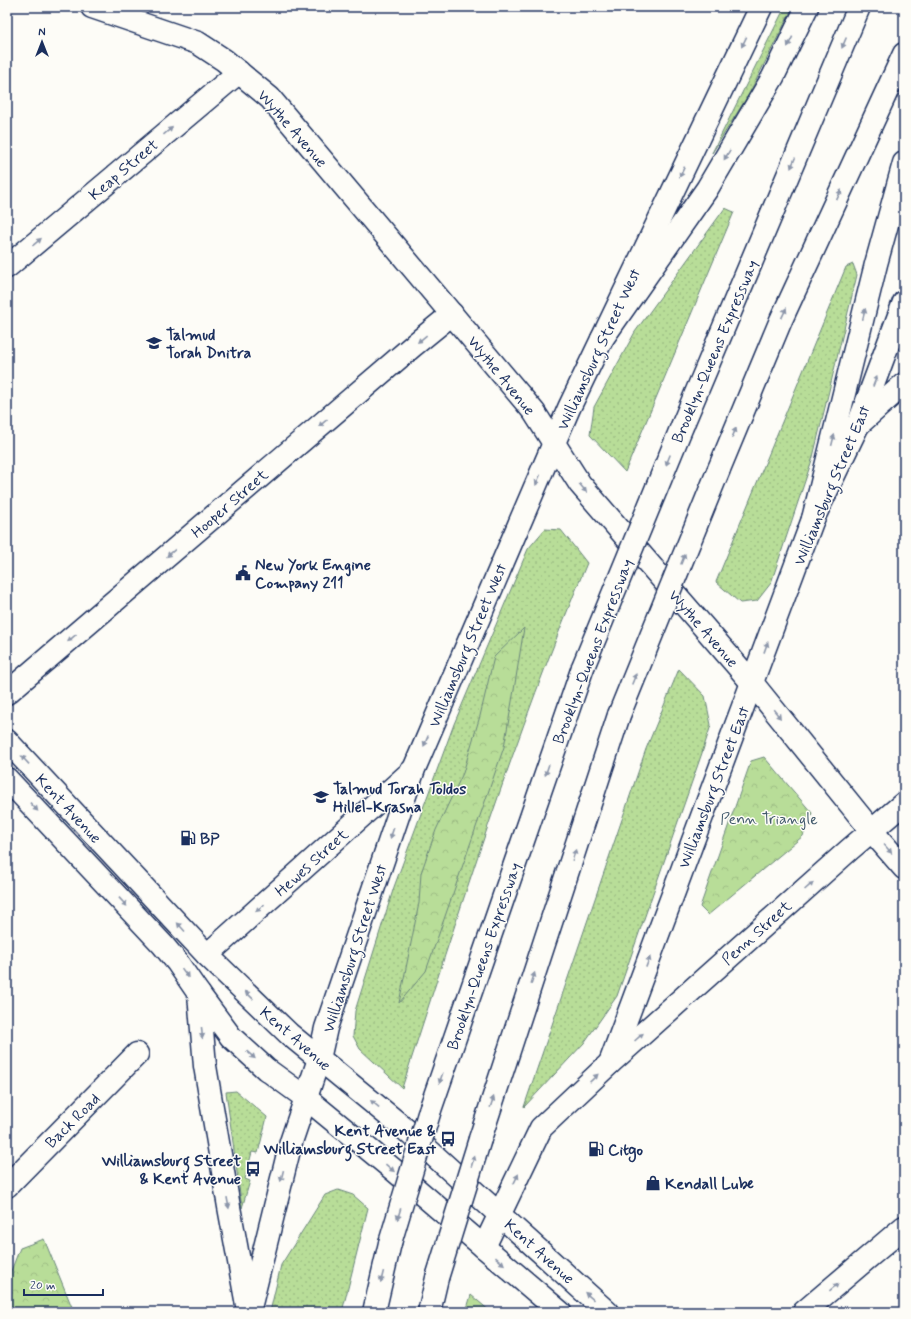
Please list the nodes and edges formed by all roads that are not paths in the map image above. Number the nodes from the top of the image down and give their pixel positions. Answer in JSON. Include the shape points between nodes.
{"nodes":[{"id":1,"x":92,"y":7,"type":"edge"},
{"id":2,"x":761,"y":7,"type":"edge"},
{"id":3,"x":807,"y":7,"type":"edge"},
{"id":4,"x":859,"y":7,"type":"edge"},
{"id":5,"x":904,"y":54,"type":"edge"},
{"id":6,"x":239,"y":72,"type":"junction"},
{"id":7,"x":904,"y":163,"type":"edge"},
{"id":8,"x":7,"y":267,"type":"edge"},
{"id":9,"x":904,"y":302,"type":"edge"},
{"id":10,"x":452,"y":314,"type":"junction"},
{"id":11,"x":602,"y":339,"type":"junction"},
{"id":12,"x":904,"y":384,"type":"edge"},
{"id":13,"x":858,"y":425,"type":"junction"},
{"id":14,"x":554,"y":444,"type":"junction"},
{"id":15,"x":813,"y":519,"type":"junction"},
{"id":16,"x":752,"y":684,"type":"junction"},
{"id":17,"x":7,"y":693,"type":"edge"},
{"id":18,"x":7,"y":741,"type":"edge"},
{"id":19,"x":414,"y":769,"type":"junction"},
{"id":20,"x":7,"y":779,"type":"edge"},
{"id":21,"x":904,"y":803,"type":"edge"},
{"id":22,"x":871,"y":830,"type":"junction"},
{"id":23,"x":904,"y":868,"type":"edge"},
{"id":24,"x":207,"y":955,"type":"junction"},
{"id":25,"x":199,"y":994,"type":"junction"},
{"id":26,"x":136,"y":1054,"type":"dead end"},
{"id":27,"x":319,"y":1058,"type":"junction"},
{"id":28,"x":610,"y":1063,"type":"junction"},
{"id":29,"x":306,"y":1098,"type":"junction"},
{"id":30,"x":7,"y":1186,"type":"edge"},
{"id":31,"x":499,"y":1214,"type":"junction"},
{"id":32,"x":904,"y":1227,"type":"edge"},
{"id":33,"x":484,"y":1247,"type":"junction"},
{"id":34,"x":249,"y":1312,"type":"edge"},
{"id":35,"x":374,"y":1312,"type":"edge"},
{"id":36,"x":429,"y":1312,"type":"edge"},
{"id":37,"x":560,"y":1312,"type":"edge"},
{"id":38,"x":607,"y":1312,"type":"edge"},
{"id":39,"x":804,"y":1312,"type":"edge"}],
"edges":[{"from":1,"to":6,"type":"main road","name":"Wythe Avenue","via":[[198,43]]},
{"from":2,"to":11,"type":"main road","name":"Williamsburg Street West","one_way":true},
{"from":3,"to":11,"type":"main road","one_way":true,"via":[[773,77],[707,189]]},
{"from":4,"to":35,"type":"main road","name":"Brooklyn-Queens Expressway","one_way":true,"bridge":true,"via":[[583,667],[430,1110],[390,1243]]},
{"from":36,"to":5,"type":"main road","one_way":true,"bridge":true,"via":[[480,1139],[619,715],[781,320]]},
{"from":8,"to":6,"type":"main road","name":"Keap Street","one_way":true},
{"from":6,"to":10,"type":"main road","name":"Wythe Avenue","via":[[270,98]]},
{"from":15,"to":7,"type":"main road","one_way":true,"via":[[876,264]]},
{"from":13,"to":9,"type":"main road","name":"Williamsburg Street East","one_way":true},
{"from":10,"to":14,"type":"main road","name":"Wythe Avenue","via":[[534,412]]},
{"from":10,"to":17,"type":"main road","name":"Hooper Street","one_way":true},
{"from":11,"to":14,"type":"main road","name":"Williamsburg Street West"},
{"from":12,"to":13,"type":"main road"},
{"from":13,"to":15,"type":"main road","name":"Williamsburg Street East"},
{"from":14,"to":16,"type":"main road","name":"Wythe Avenue","one_way":true,"via":[[580,484]]},
{"from":14,"to":19,"type":"main road","name":"Williamsburg Street West","one_way":true},
{"from":16,"to":15,"type":"main road","name":"Williamsburg Street East","one_way":true},
{"from":16,"to":22,"type":"main road","name":"Wythe Avenue","one_way":true},
{"from":28,"to":16,"type":"main road","name":"Williamsburg Street East","one_way":true},
{"from":24,"to":18,"type":"main road","name":"Kent Avenue","one_way":true},
{"from":19,"to":24,"type":"main road","name":"Hewes Street","one_way":true},
{"from":19,"to":27,"type":"main road","name":"Williamsburg Street West","one_way":true,"via":[[326,1028]]},
{"from":20,"to":25,"type":"main road","name":"Kent Avenue","one_way":true,"via":[[159,940]]},
{"from":21,"to":22,"type":"main road","name":"Penn Street"},
{"from":22,"to":23,"type":"main road","name":"Wythe Avenue","one_way":true},
{"from":28,"to":22,"type":"main road","name":"Penn Street","one_way":true},
{"from":27,"to":24,"type":"main road","name":"Kent Avenue","one_way":true,"via":[[289,1034]]},
{"from":25,"to":29,"type":"main road","name":"Kent Avenue","one_way":true,"via":[[231,1037],[266,1069]]},
{"from":25,"to":34,"type":"main road","one_way":true,"via":[[205,1066]]},
{"from":26,"to":30,"type":"main road","name":"Back Road"},
{"from":27,"to":29,"type":"main road","name":"Williamsburg Street West"},
{"from":31,"to":27,"type":"main road","name":"Kent Avenue","one_way":true,"via":[[406,1129]]},
{"from":31,"to":28,"type":"main road","name":"Williamsburg Street East","one_way":true,"via":[[541,1128]]},
{"from":29,"to":33,"type":"main road","name":"Kent Avenue","one_way":true},
{"from":29,"to":34,"type":"main road","name":"Williamsburg Street West","one_way":true,"via":[[291,1142]]},
{"from":31,"to":33,"type":"main road","name":"Williamsburg Street East"},
{"from":38,"to":31,"type":"main road","name":"Kent Avenue","one_way":true},
{"from":39,"to":32,"type":"main road","one_way":true},
{"from":33,"to":37,"type":"main road","name":"Kent Avenue","one_way":true}]}
